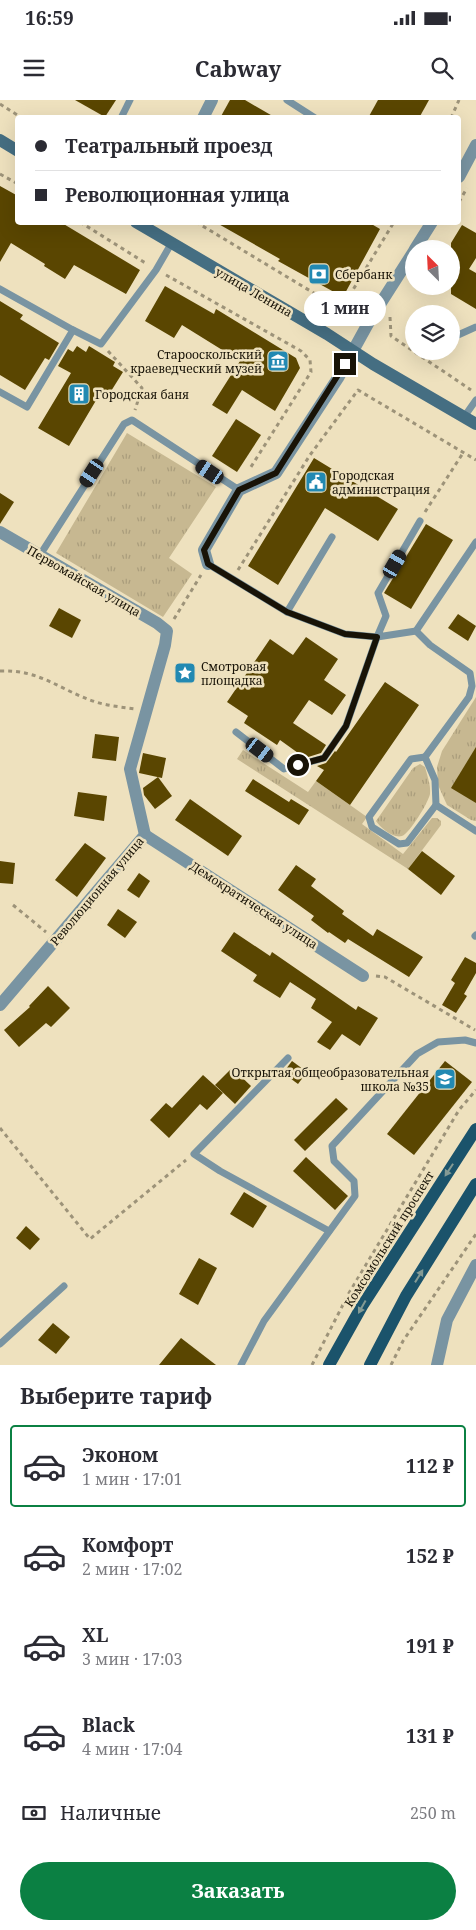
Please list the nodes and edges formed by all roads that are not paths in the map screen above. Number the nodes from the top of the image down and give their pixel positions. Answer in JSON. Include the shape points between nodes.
{"nodes":[{"id":1,"x":130,"y":100,"type":"edge"},
{"id":2,"x":212,"y":100,"type":"edge"},
{"id":3,"x":287,"y":100,"type":"edge"},
{"id":4,"x":122,"y":115,"type":"edge"},
{"id":5,"x":204,"y":115,"type":"edge"},
{"id":6,"x":310,"y":115,"type":"edge"},
{"id":7,"x":0,"y":140,"type":"edge"},
{"id":8,"x":476,"y":145,"type":"edge"},
{"id":9,"x":15,"y":149,"type":"edge"},
{"id":10,"x":461,"y":172,"type":"edge"},
{"id":11,"x":142,"y":225,"type":"edge"},
{"id":12,"x":430,"y":225,"type":"edge"},
{"id":13,"x":420,"y":240,"type":"edge"},
{"id":14,"x":171,"y":244,"type":"junction"},
{"id":15,"x":405,"y":264,"type":"edge"},
{"id":16,"x":0,"y":289,"type":"edge"},
{"id":17,"x":476,"y":327,"type":"edge"},
{"id":18,"x":73,"y":330,"type":"junction"},
{"id":19,"x":460,"y":333,"type":"edge"},
{"id":20,"x":353,"y":351,"type":"junction"},
{"id":21,"x":0,"y":392,"type":"edge"},
{"id":22,"x":476,"y":400,"type":"edge"},
{"id":23,"x":464,"y":417,"type":"junction"},
{"id":24,"x":476,"y":424,"type":"edge"},
{"id":25,"x":239,"y":490,"type":"junction"},
{"id":26,"x":420,"y":521,"type":"road end"},
{"id":27,"x":0,"y":532,"type":"edge"},
{"id":28,"x":332,"y":537,"type":"dead end"},
{"id":29,"x":476,"y":542,"type":"edge"},
{"id":30,"x":40,"y":555,"type":"junction"},
{"id":31,"x":208,"y":564,"type":"joint"},
{"id":32,"x":287,"y":612,"type":"junction"},
{"id":33,"x":416,"y":631,"type":"junction"},
{"id":34,"x":167,"y":632,"type":"joint"},
{"id":35,"x":377,"y":637,"type":"junction"},
{"id":36,"x":236,"y":732,"type":"dead end"},
{"id":37,"x":425,"y":757,"type":"junction"},
{"id":38,"x":436,"y":806,"type":"junction"},
{"id":39,"x":476,"y":831,"type":"edge"},
{"id":40,"x":145,"y":835,"type":"junction"},
{"id":41,"x":363,"y":976,"type":"dead end"},
{"id":42,"x":0,"y":1005,"type":"edge"},
{"id":43,"x":476,"y":1043,"type":"edge"},
{"id":44,"x":288,"y":1058,"type":"dead end"},
{"id":45,"x":476,"y":1129,"type":"edge"},
{"id":46,"x":476,"y":1184,"type":"edge"},
{"id":47,"x":328,"y":1231,"type":"junction"},
{"id":48,"x":476,"y":1265,"type":"edge"},
{"id":49,"x":64,"y":1286,"type":"dead end"},
{"id":50,"x":0,"y":1344,"type":"edge"},
{"id":51,"x":241,"y":1365,"type":"edge"},
{"id":52,"x":330,"y":1365,"type":"edge"},
{"id":53,"x":370,"y":1365,"type":"edge"},
{"id":54,"x":437,"y":1365,"type":"edge"}],
"edges":[{"from":1,"to":4,"type":"lane"},
{"from":2,"to":5,"type":"street"},
{"from":3,"to":6,"type":"lane"},
{"from":7,"to":9,"type":"main road"},
{"from":8,"to":10,"type":"street"},
{"from":11,"to":14,"type":"main road","name":"улица Ленина"},
{"from":12,"to":13,"type":"street"},
{"from":14,"to":18,"type":"lane","via":[[156,270],[101,344]]},
{"from":14,"to":20,"type":"main road","name":"улица Ленина"},
{"from":15,"to":20,"type":"street"},
{"from":16,"to":18,"type":"lane"},
{"from":17,"to":19,"type":"lane"},
{"from":18,"to":21,"type":"lane","via":[[27,407]]},
{"from":20,"to":23,"type":"main road","name":"улица Ленина"},
{"from":20,"to":25,"type":"street","via":[[276,473]]},
{"from":22,"to":23,"type":"lane"},
{"from":23,"to":24,"type":"main road","name":"улица Ленина"},
{"from":25,"to":30,"type":"lane","via":[[132,420],[124,424]]},
{"from":25,"to":31,"type":"street","via":[[204,550]]},
{"from":26,"to":35,"type":"lane","via":[[378,592],[386,616]]},
{"from":27,"to":30,"type":"street","name":"Первомайская улица"},
{"from":28,"to":32,"type":"lane"},
{"from":29,"to":33,"type":"lane"},
{"from":30,"to":34,"type":"street","name":"Первомайская улица","via":[[157,622]]},
{"from":31,"to":32,"type":"lane"},
{"from":32,"to":35,"type":"lane","via":[[345,634]]},
{"from":33,"to":35,"type":"lane"},
{"from":33,"to":37,"type":"lane","via":[[470,673],[472,686],[469,697]]},
{"from":34,"to":40,"type":"street","name":"Революционная улица","via":[[130,769]]},
{"from":35,"to":36,"type":"lane","via":[[346,726],[324,758],[284,769]]},
{"from":37,"to":38,"type":"lane","via":[[435,780]]},
{"from":37,"to":38,"type":"lane","via":[[411,759],[369,817],[372,827],[399,844],[407,842]]},
{"from":38,"to":39,"type":"lane"},
{"from":40,"to":41,"type":"street","name":"Демократическая улица"},
{"from":40,"to":42,"type":"street","name":"Революционная улица"},
{"from":43,"to":47,"type":"lane","via":[[465,1040],[438,1042],[417,1054],[332,1146],[334,1161],[354,1181],[355,1196]]},
{"from":44,"to":47,"type":"lane","via":[[194,1154]]},
{"from":45,"to":52,"type":"main road","name":"Комсомольский проспект","one_way":true,"via":[[362,1306]]},
{"from":53,"to":46,"type":"main road","one_way":true,"via":[[406,1296]]},
{"from":47,"to":51,"type":"lane","via":[[264,1320]]},
{"from":48,"to":54,"type":"street","via":[[447,1320]]},
{"from":49,"to":50,"type":"lane"}]}
